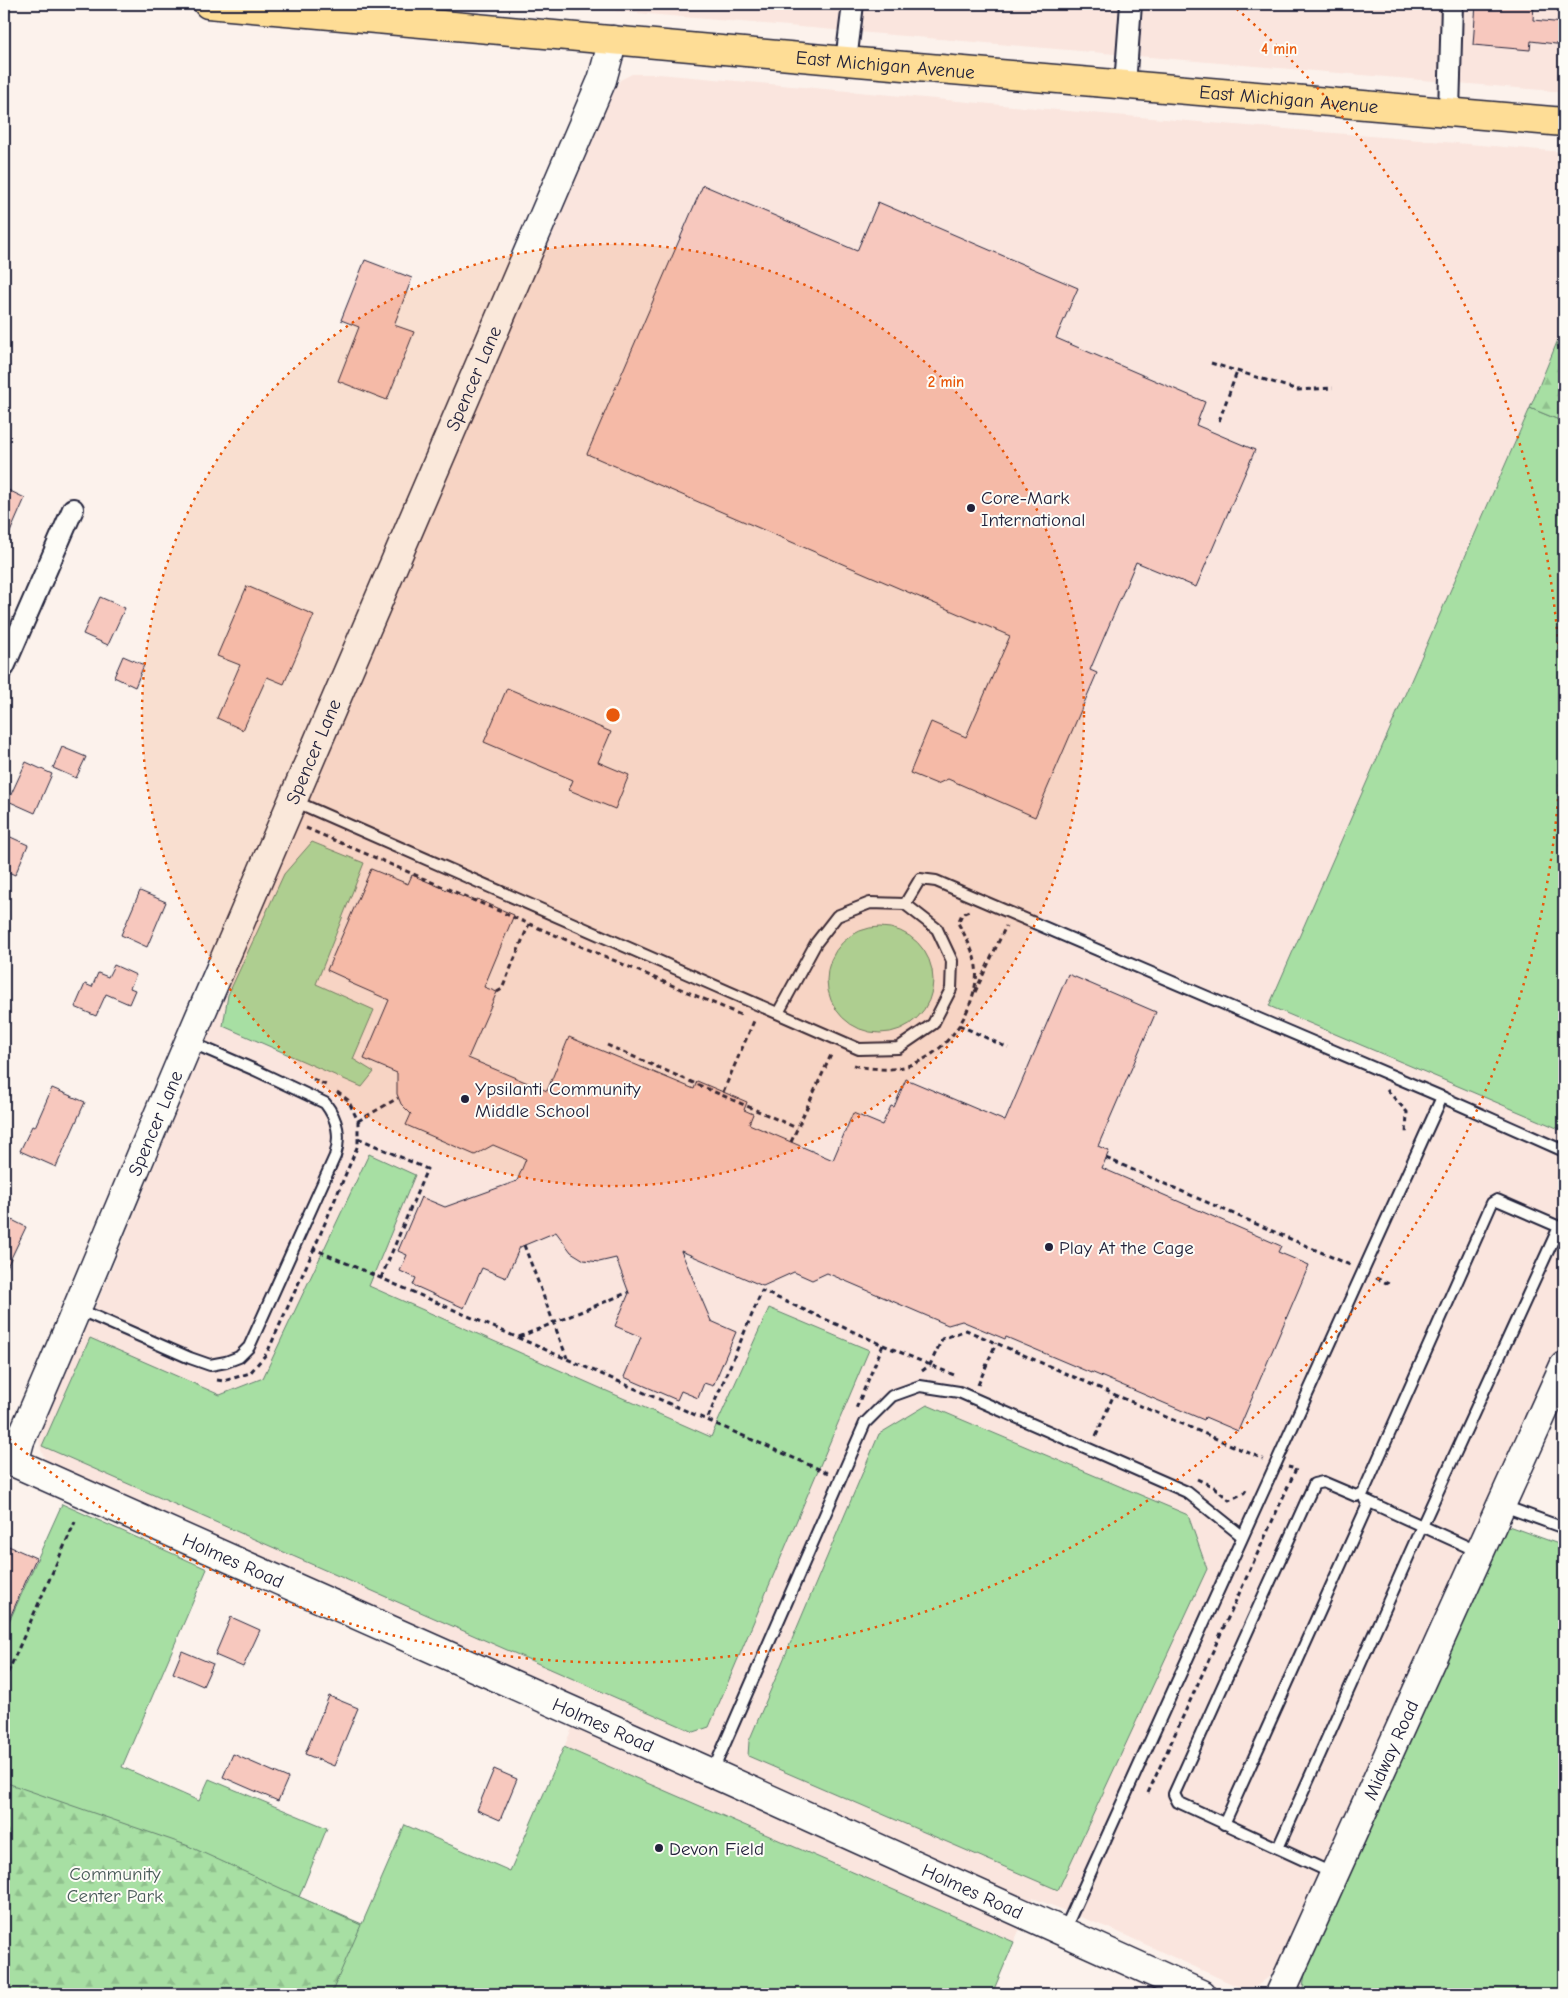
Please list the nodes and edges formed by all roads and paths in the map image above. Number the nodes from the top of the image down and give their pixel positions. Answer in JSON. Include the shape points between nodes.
{"nodes":[{"id":1,"x":208,"y":4,"type":"edge"},
{"id":2,"x":853,"y":4,"type":"edge"},
{"id":3,"x":1130,"y":4,"type":"edge"},
{"id":4,"x":1452,"y":4,"type":"edge"},
{"id":5,"x":613,"y":40,"type":"junction"},
{"id":6,"x":846,"y":61,"type":"junction"},
{"id":7,"x":1125,"y":85,"type":"junction"},
{"id":8,"x":1449,"y":112,"type":"junction"},
{"id":9,"x":1564,"y":122,"type":"edge"},
{"id":10,"x":1211,"y":363,"type":"dead end"},
{"id":11,"x":1237,"y":372,"type":"junction"},
{"id":12,"x":1333,"y":388,"type":"dead end"},
{"id":13,"x":1219,"y":421,"type":"dead end"},
{"id":14,"x":73,"y":509,"type":"dead end"},
{"id":15,"x":4,"y":667,"type":"edge"},
{"id":16,"x":289,"y":809,"type":"junction"},
{"id":17,"x":905,"y":904,"type":"junction"},
{"id":18,"x":971,"y":910,"type":"dead end"},
{"id":19,"x":529,"y":924,"type":"junction"},
{"id":20,"x":1014,"y":928,"type":"dead end"},
{"id":21,"x":497,"y":992,"type":"dead end"},
{"id":22,"x":970,"y":1002,"type":"junction"},
{"id":23,"x":778,"y":1012,"type":"junction"},
{"id":24,"x":754,"y":1021,"type":"junction"},
{"id":25,"x":763,"y":1025,"type":"dead end"},
{"id":26,"x":959,"y":1025,"type":"junction"},
{"id":27,"x":189,"y":1042,"type":"junction"},
{"id":28,"x":607,"y":1045,"type":"dead end"},
{"id":29,"x":1008,"y":1048,"type":"dead end"},
{"id":30,"x":823,"y":1051,"type":"dead end"},
{"id":31,"x":831,"y":1055,"type":"junction"},
{"id":32,"x":839,"y":1058,"type":"dead end"},
{"id":33,"x":846,"y":1061,"type":"dead end"},
{"id":34,"x":307,"y":1076,"type":"dead end"},
{"id":35,"x":1378,"y":1086,"type":"dead end"},
{"id":36,"x":723,"y":1092,"type":"dead end"},
{"id":37,"x":1442,"y":1097,"type":"junction"},
{"id":38,"x":398,"y":1098,"type":"dead end"},
{"id":39,"x":358,"y":1121,"type":"junction"},
{"id":40,"x":797,"y":1128,"type":"junction"},
{"id":41,"x":358,"y":1138,"type":"junction"},
{"id":42,"x":791,"y":1142,"type":"dead end"},
{"id":43,"x":1403,"y":1143,"type":"dead end"},
{"id":44,"x":1564,"y":1151,"type":"edge"},
{"id":45,"x":1106,"y":1158,"type":"dead end"},
{"id":46,"x":1562,"y":1228,"type":"edge"},
{"id":47,"x":524,"y":1245,"type":"dead end"},
{"id":48,"x":314,"y":1249,"type":"junction"},
{"id":49,"x":1348,"y":1264,"type":"junction"},
{"id":50,"x":1363,"y":1271,"type":"junction"},
{"id":51,"x":1344,"y":1272,"type":"dead end"},
{"id":52,"x":381,"y":1278,"type":"junction"},
{"id":53,"x":1391,"y":1285,"type":"dead end"},
{"id":54,"x":629,"y":1292,"type":"dead end"},
{"id":55,"x":78,"y":1309,"type":"junction"},
{"id":56,"x":554,"y":1323,"type":"junction"},
{"id":57,"x":519,"y":1338,"type":"junction"},
{"id":58,"x":996,"y":1343,"type":"junction"},
{"id":59,"x":884,"y":1345,"type":"junction"},
{"id":60,"x":567,"y":1359,"type":"junction"},
{"id":61,"x":930,"y":1365,"type":"junction"},
{"id":62,"x":1564,"y":1366,"type":"edge"},
{"id":63,"x":919,"y":1373,"type":"dead end"},
{"id":64,"x":208,"y":1378,"type":"dead end"},
{"id":65,"x":962,"y":1378,"type":"dead end"},
{"id":66,"x":970,"y":1382,"type":"dead end"},
{"id":67,"x":1114,"y":1394,"type":"junction"},
{"id":68,"x":866,"y":1402,"type":"dead end"},
{"id":69,"x":706,"y":1420,"type":"junction"},
{"id":70,"x":1105,"y":1440,"type":"dead end"},
{"id":71,"x":1264,"y":1449,"type":"dead end"},
{"id":72,"x":1260,"y":1458,"type":"junction"},
{"id":73,"x":9,"y":1461,"type":"edge"},
{"id":74,"x":1276,"y":1462,"type":"junction"},
{"id":75,"x":832,"y":1464,"type":"dead end"},
{"id":76,"x":1256,"y":1466,"type":"dead end"},
{"id":77,"x":828,"y":1473,"type":"junction"},
{"id":78,"x":1196,"y":1479,"type":"dead end"},
{"id":79,"x":824,"y":1482,"type":"dead end"},
{"id":80,"x":1248,"y":1484,"type":"dead end"},
{"id":81,"x":1356,"y":1496,"type":"junction"},
{"id":82,"x":1369,"y":1502,"type":"junction"},
{"id":83,"x":1500,"y":1505,"type":"junction"},
{"id":84,"x":75,"y":1522,"type":"dead end"},
{"id":85,"x":1422,"y":1526,"type":"junction"},
{"id":86,"x":1564,"y":1528,"type":"edge"},
{"id":87,"x":1242,"y":1536,"type":"junction"},
{"id":88,"x":1480,"y":1552,"type":"junction"},
{"id":89,"x":4,"y":1681,"type":"edge"},
{"id":90,"x":712,"y":1773,"type":"junction"},
{"id":91,"x":1148,"y":1793,"type":"dead end"},
{"id":92,"x":1224,"y":1824,"type":"junction"},
{"id":93,"x":1278,"y":1848,"type":"junction"},
{"id":94,"x":1334,"y":1874,"type":"junction"},
{"id":95,"x":1063,"y":1932,"type":"junction"},
{"id":96,"x":1201,"y":1994,"type":"edge"},
{"id":97,"x":1280,"y":1994,"type":"edge"}],
"edges":[{"from":1,"to":5,"type":"main road","name":"East Michigan Avenue"},
{"from":2,"to":6,"type":"street"},
{"from":3,"to":7,"type":"street"},
{"from":4,"to":8,"type":"street"},
{"from":5,"to":6,"type":"main road","name":"East Michigan Avenue"},
{"from":5,"to":16,"type":"street","name":"Spencer Lane","via":[[602,80]]},
{"from":6,"to":7,"type":"main road","name":"East Michigan Avenue"},
{"from":7,"to":8,"type":"main road","name":"East Michigan Avenue"},
{"from":8,"to":9,"type":"main road","name":"East Michigan Avenue"},
{"from":10,"to":11,"type":"path"},
{"from":11,"to":12,"type":"path","via":[[1298,390]]},
{"from":11,"to":13,"type":"path"},
{"from":14,"to":15,"type":"street"},
{"from":16,"to":19,"type":"path"},
{"from":16,"to":23,"type":"lane"},
{"from":16,"to":27,"type":"street","name":"Spencer Lane"},
{"from":17,"to":23,"type":"lane","via":[[870,903],[837,916],[816,943]]},
{"from":17,"to":23,"type":"lane","via":[[937,929],[952,962],[952,989],[933,1024],[898,1048],[859,1049]]},
{"from":17,"to":37,"type":"lane","via":[[920,879],[936,881]]},
{"from":18,"to":22,"type":"path","via":[[962,914],[958,923],[973,948],[976,980]]},
{"from":19,"to":21,"type":"path","via":[[502,989]]},
{"from":19,"to":24,"type":"path"},
{"from":20,"to":22,"type":"path","via":[[1006,925]]},
{"from":22,"to":26,"type":"path"},
{"from":24,"to":25,"type":"path"},
{"from":24,"to":36,"type":"path"},
{"from":26,"to":29,"type":"path"},
{"from":26,"to":33,"type":"path","via":[[949,1040],[925,1060],[894,1070],[861,1067]]},
{"from":27,"to":55,"type":"street","name":"Spencer Lane"},
{"from":27,"to":55,"type":"lane","via":[[325,1103],[339,1129],[335,1156],[249,1347],[239,1357],[210,1365]]},
{"from":28,"to":40,"type":"path"},
{"from":30,"to":31,"type":"path"},
{"from":31,"to":32,"type":"path"},
{"from":31,"to":40,"type":"path"},
{"from":34,"to":39,"type":"path","via":[[348,1100]]},
{"from":35,"to":43,"type":"path","via":[[1387,1090],[1407,1112],[1407,1134]]},
{"from":37,"to":44,"type":"lane"},
{"from":37,"to":50,"type":"lane"},
{"from":38,"to":39,"type":"path"},
{"from":39,"to":41,"type":"path"},
{"from":40,"to":42,"type":"path"},
{"from":41,"to":48,"type":"path","via":[[358,1145]]},
{"from":41,"to":52,"type":"path","via":[[427,1168]]},
{"from":45,"to":49,"type":"path"},
{"from":46,"to":81,"type":"lane","via":[[1497,1200],[1492,1203],[1363,1494]]},
{"from":46,"to":85,"type":"lane"},
{"from":47,"to":56,"type":"path"},
{"from":48,"to":52,"type":"path"},
{"from":48,"to":64,"type":"path","via":[[267,1353],[250,1373],[224,1380]]},
{"from":49,"to":50,"type":"path"},
{"from":49,"to":51,"type":"path"},
{"from":50,"to":53,"type":"path"},
{"from":50,"to":74,"type":"lane"},
{"from":52,"to":57,"type":"path"},
{"from":54,"to":56,"type":"path"},
{"from":55,"to":73,"type":"street","name":"Spencer Lane"},
{"from":56,"to":57,"type":"path"},
{"from":56,"to":60,"type":"path"},
{"from":57,"to":60,"type":"path"},
{"from":58,"to":61,"type":"path","via":[[966,1330],[942,1339]]},
{"from":58,"to":66,"type":"path","via":[[978,1386]]},
{"from":58,"to":67,"type":"path"},
{"from":59,"to":61,"type":"path"},
{"from":59,"to":68,"type":"path","via":[[854,1412]]},
{"from":59,"to":69,"type":"path","via":[[762,1291]]},
{"from":60,"to":69,"type":"path"},
{"from":61,"to":63,"type":"path"},
{"from":61,"to":65,"type":"path"},
{"from":62,"to":83,"type":"street","name":"Midway Road"},
{"from":67,"to":70,"type":"path","via":[[1096,1436]]},
{"from":67,"to":72,"type":"path"},
{"from":69,"to":77,"type":"path"},
{"from":71,"to":72,"type":"path"},
{"from":72,"to":74,"type":"path"},
{"from":72,"to":76,"type":"path"},
{"from":73,"to":90,"type":"street","name":"Holmes Road"},
{"from":74,"to":87,"type":"lane"},
{"from":74,"to":91,"type":"path","via":[[1296,1470]]},
{"from":75,"to":77,"type":"path"},
{"from":77,"to":79,"type":"path"},
{"from":78,"to":80,"type":"path","via":[[1214,1487],[1229,1500],[1244,1493]]},
{"from":81,"to":82,"type":"lane"},
{"from":81,"to":92,"type":"lane","via":[[1323,1482],[1314,1484],[1174,1794],[1178,1802]]},
{"from":82,"to":85,"type":"lane"},
{"from":82,"to":92,"type":"lane"},
{"from":83,"to":86,"type":"lane"},
{"from":83,"to":88,"type":"street","name":"Midway Road"},
{"from":84,"to":89,"type":"path"},
{"from":85,"to":88,"type":"lane"},
{"from":85,"to":93,"type":"lane"},
{"from":87,"to":90,"type":"lane","via":[[1187,1492],[959,1392],[920,1386],[892,1396],[865,1423]]},
{"from":87,"to":95,"type":"lane"},
{"from":88,"to":94,"type":"street","name":"Midway Road"},
{"from":90,"to":95,"type":"street","name":"Holmes Road"},
{"from":92,"to":93,"type":"lane"},
{"from":93,"to":94,"type":"lane"},
{"from":94,"to":97,"type":"street","name":"Midway Road"},
{"from":95,"to":96,"type":"street","name":"Holmes Road"}]}
